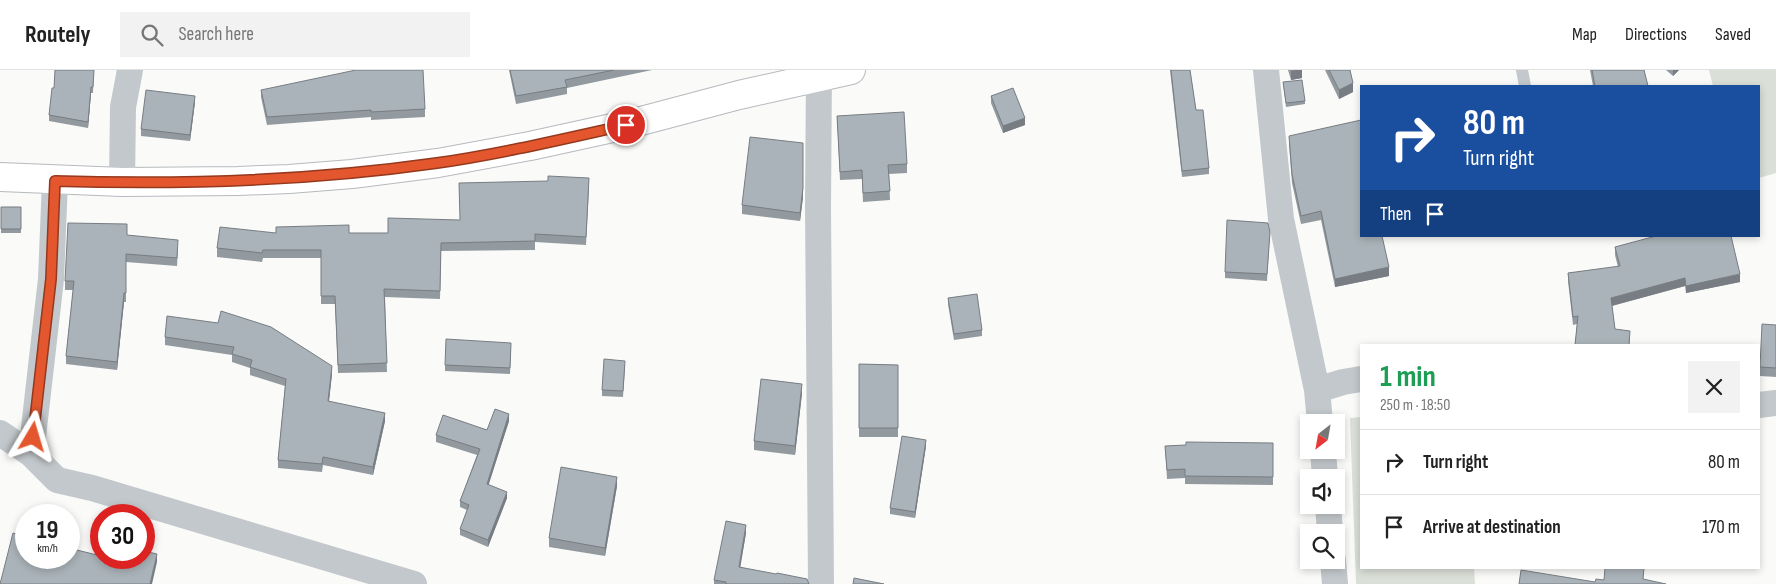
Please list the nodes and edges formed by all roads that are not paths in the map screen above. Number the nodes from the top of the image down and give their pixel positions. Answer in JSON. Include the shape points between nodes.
{"nodes":[{"id":1,"x":130,"y":70,"type":"edge"},
{"id":2,"x":851,"y":70,"type":"edge"},
{"id":3,"x":1266,"y":70,"type":"edge"},
{"id":4,"x":1522,"y":70,"type":"edge"},
{"id":5,"x":819,"y":74,"type":"edge"},
{"id":6,"x":1525,"y":85,"type":"edge"},
{"id":7,"x":0,"y":178,"type":"edge"},
{"id":8,"x":55,"y":181,"type":"junction"},
{"id":9,"x":122,"y":182,"type":"junction"},
{"id":10,"x":1360,"y":379,"type":"edge"},
{"id":11,"x":1317,"y":390,"type":"junction"},
{"id":12,"x":1776,"y":403,"type":"edge"},
{"id":13,"x":1760,"y":405,"type":"edge"},
{"id":14,"x":1319,"y":414,"type":"edge"},
{"id":15,"x":0,"y":433,"type":"edge"},
{"id":16,"x":31,"y":454,"type":"junction"},
{"id":17,"x":1334,"y":569,"type":"edge"},
{"id":18,"x":414,"y":584,"type":"edge"},
{"id":19,"x":821,"y":584,"type":"edge"},
{"id":20,"x":1335,"y":584,"type":"edge"}],
"edges":[{"from":1,"to":9,"type":"street","via":[[123,107]]},
{"from":2,"to":5,"type":"main road"},
{"from":3,"to":11,"type":"street","via":[[1281,219]]},
{"from":4,"to":6,"type":"lane"},
{"from":5,"to":9,"type":"main road","via":[[626,125],[438,163],[289,179]]},
{"from":5,"to":19,"type":"street"},
{"from":7,"to":8,"type":"main road"},
{"from":8,"to":9,"type":"main road"},
{"from":8,"to":16,"type":"street","via":[[51,279]]},
{"from":10,"to":11,"type":"street"},
{"from":11,"to":14,"type":"street"},
{"from":12,"to":13,"type":"street"},
{"from":15,"to":16,"type":"street"},
{"from":16,"to":18,"type":"street","via":[[57,480]]},
{"from":17,"to":20,"type":"street"}]}
